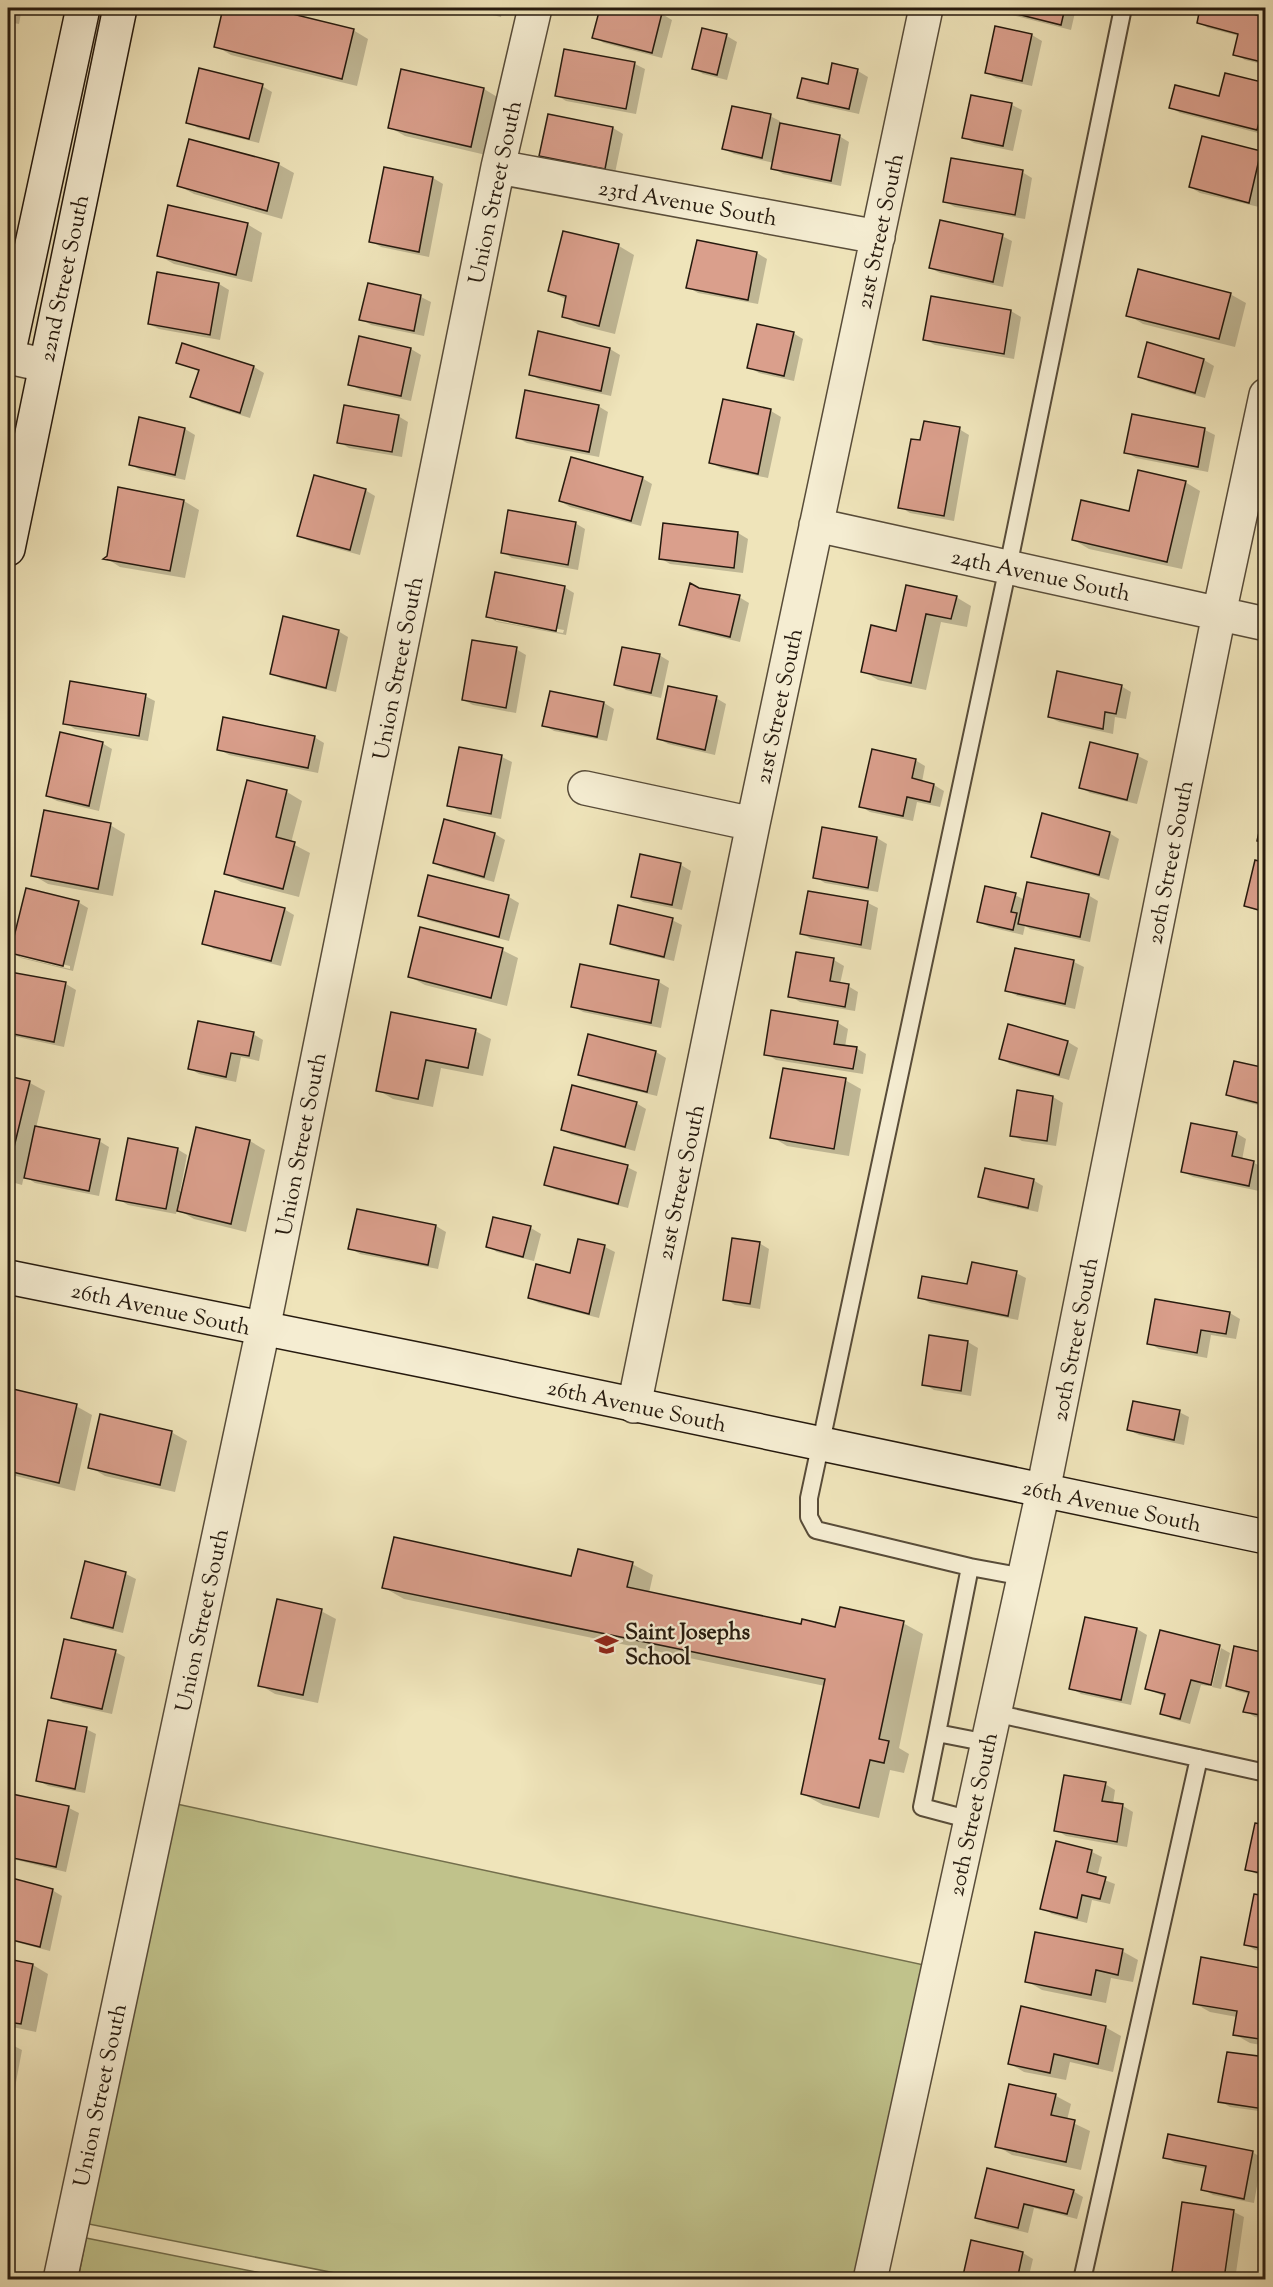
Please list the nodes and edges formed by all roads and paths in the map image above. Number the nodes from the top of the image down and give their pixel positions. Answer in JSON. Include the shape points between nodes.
{"nodes":[{"id":1,"x":83,"y":8,"type":"edge"},
{"id":2,"x":120,"y":8,"type":"edge"},
{"id":3,"x":536,"y":8,"type":"edge"},
{"id":4,"x":926,"y":8,"type":"edge"},
{"id":5,"x":1123,"y":8,"type":"edge"},
{"id":6,"x":498,"y":167,"type":"junction"},
{"id":7,"x":878,"y":237,"type":"junction"},
{"id":8,"x":8,"y":356,"type":"edge"},
{"id":9,"x":44,"y":365,"type":"junction"},
{"id":10,"x":1266,"y":395,"type":"edge"},
{"id":11,"x":816,"y":525,"type":"junction"},
{"id":12,"x":8,"y":549,"type":"edge"},
{"id":13,"x":1008,"y":567,"type":"junction"},
{"id":14,"x":1219,"y":614,"type":"junction"},
{"id":15,"x":1266,"y":624,"type":"edge"},
{"id":16,"x":585,"y":788,"type":"dead end"},
{"id":17,"x":753,"y":824,"type":"junction"},
{"id":18,"x":8,"y":1277,"type":"edge"},
{"id":19,"x":263,"y":1329,"type":"junction"},
{"id":20,"x":634,"y":1406,"type":"junction"},
{"id":21,"x":819,"y":1442,"type":"junction"},
{"id":22,"x":1043,"y":1491,"type":"junction"},
{"id":23,"x":1266,"y":1537,"type":"edge"},
{"id":24,"x":970,"y":1567,"type":"junction"},
{"id":25,"x":1024,"y":1577,"type":"junction"},
{"id":26,"x":991,"y":1728,"type":"junction"},
{"id":27,"x":937,"y":1733,"type":"junction"},
{"id":28,"x":1199,"y":1758,"type":"junction"},
{"id":29,"x":1266,"y":1773,"type":"edge"},
{"id":30,"x":971,"y":1820,"type":"junction"},
{"id":31,"x":60,"y":2280,"type":"edge"},
{"id":32,"x":870,"y":2280,"type":"edge"},
{"id":33,"x":1082,"y":2280,"type":"edge"}],
"edges":[{"from":1,"to":8,"type":"street","name":"22nd Street South"},
{"from":2,"to":9,"type":"street","name":"22nd Street South"},
{"from":3,"to":6,"type":"street","name":"Union Street South"},
{"from":4,"to":7,"type":"street","name":"21st Street South"},
{"from":5,"to":13,"type":"lane"},
{"from":6,"to":7,"type":"street","name":"23rd Avenue South"},
{"from":6,"to":19,"type":"street","name":"Union Street South"},
{"from":7,"to":11,"type":"street","name":"21st Street South"},
{"from":8,"to":9,"type":"street"},
{"from":9,"to":12,"type":"street","name":"22nd Street South"},
{"from":10,"to":14,"type":"street","name":"20th Street South"},
{"from":11,"to":13,"type":"street","name":"24th Avenue South"},
{"from":11,"to":17,"type":"street","name":"21st Street South"},
{"from":13,"to":14,"type":"street","name":"24th Avenue South"},
{"from":13,"to":21,"type":"lane"},
{"from":14,"to":15,"type":"street","name":"24th Avenue South"},
{"from":14,"to":22,"type":"street","name":"20th Street South"},
{"from":16,"to":17,"type":"street"},
{"from":17,"to":20,"type":"street","name":"21st Street South"},
{"from":18,"to":19,"type":"street","name":"26th Avenue South"},
{"from":19,"to":20,"type":"street","name":"26th Avenue South"},
{"from":19,"to":31,"type":"street","name":"Union Street South"},
{"from":20,"to":21,"type":"street","name":"26th Avenue South"},
{"from":21,"to":22,"type":"street","name":"26th Avenue South"},
{"from":21,"to":24,"type":"lane","via":[[809,1498],[809,1517],[816,1530]]},
{"from":22,"to":23,"type":"street","name":"26th Avenue South"},
{"from":22,"to":25,"type":"street","name":"20th Street South"},
{"from":24,"to":25,"type":"lane"},
{"from":24,"to":27,"type":"lane"},
{"from":25,"to":26,"type":"street","name":"20th Street South"},
{"from":26,"to":27,"type":"lane"},
{"from":26,"to":28,"type":"lane"},
{"from":26,"to":30,"type":"street","name":"20th Street South"},
{"from":27,"to":30,"type":"lane","via":[[922,1807]]},
{"from":28,"to":29,"type":"lane"},
{"from":28,"to":33,"type":"lane"},
{"from":30,"to":32,"type":"street","name":"20th Street South"}]}
